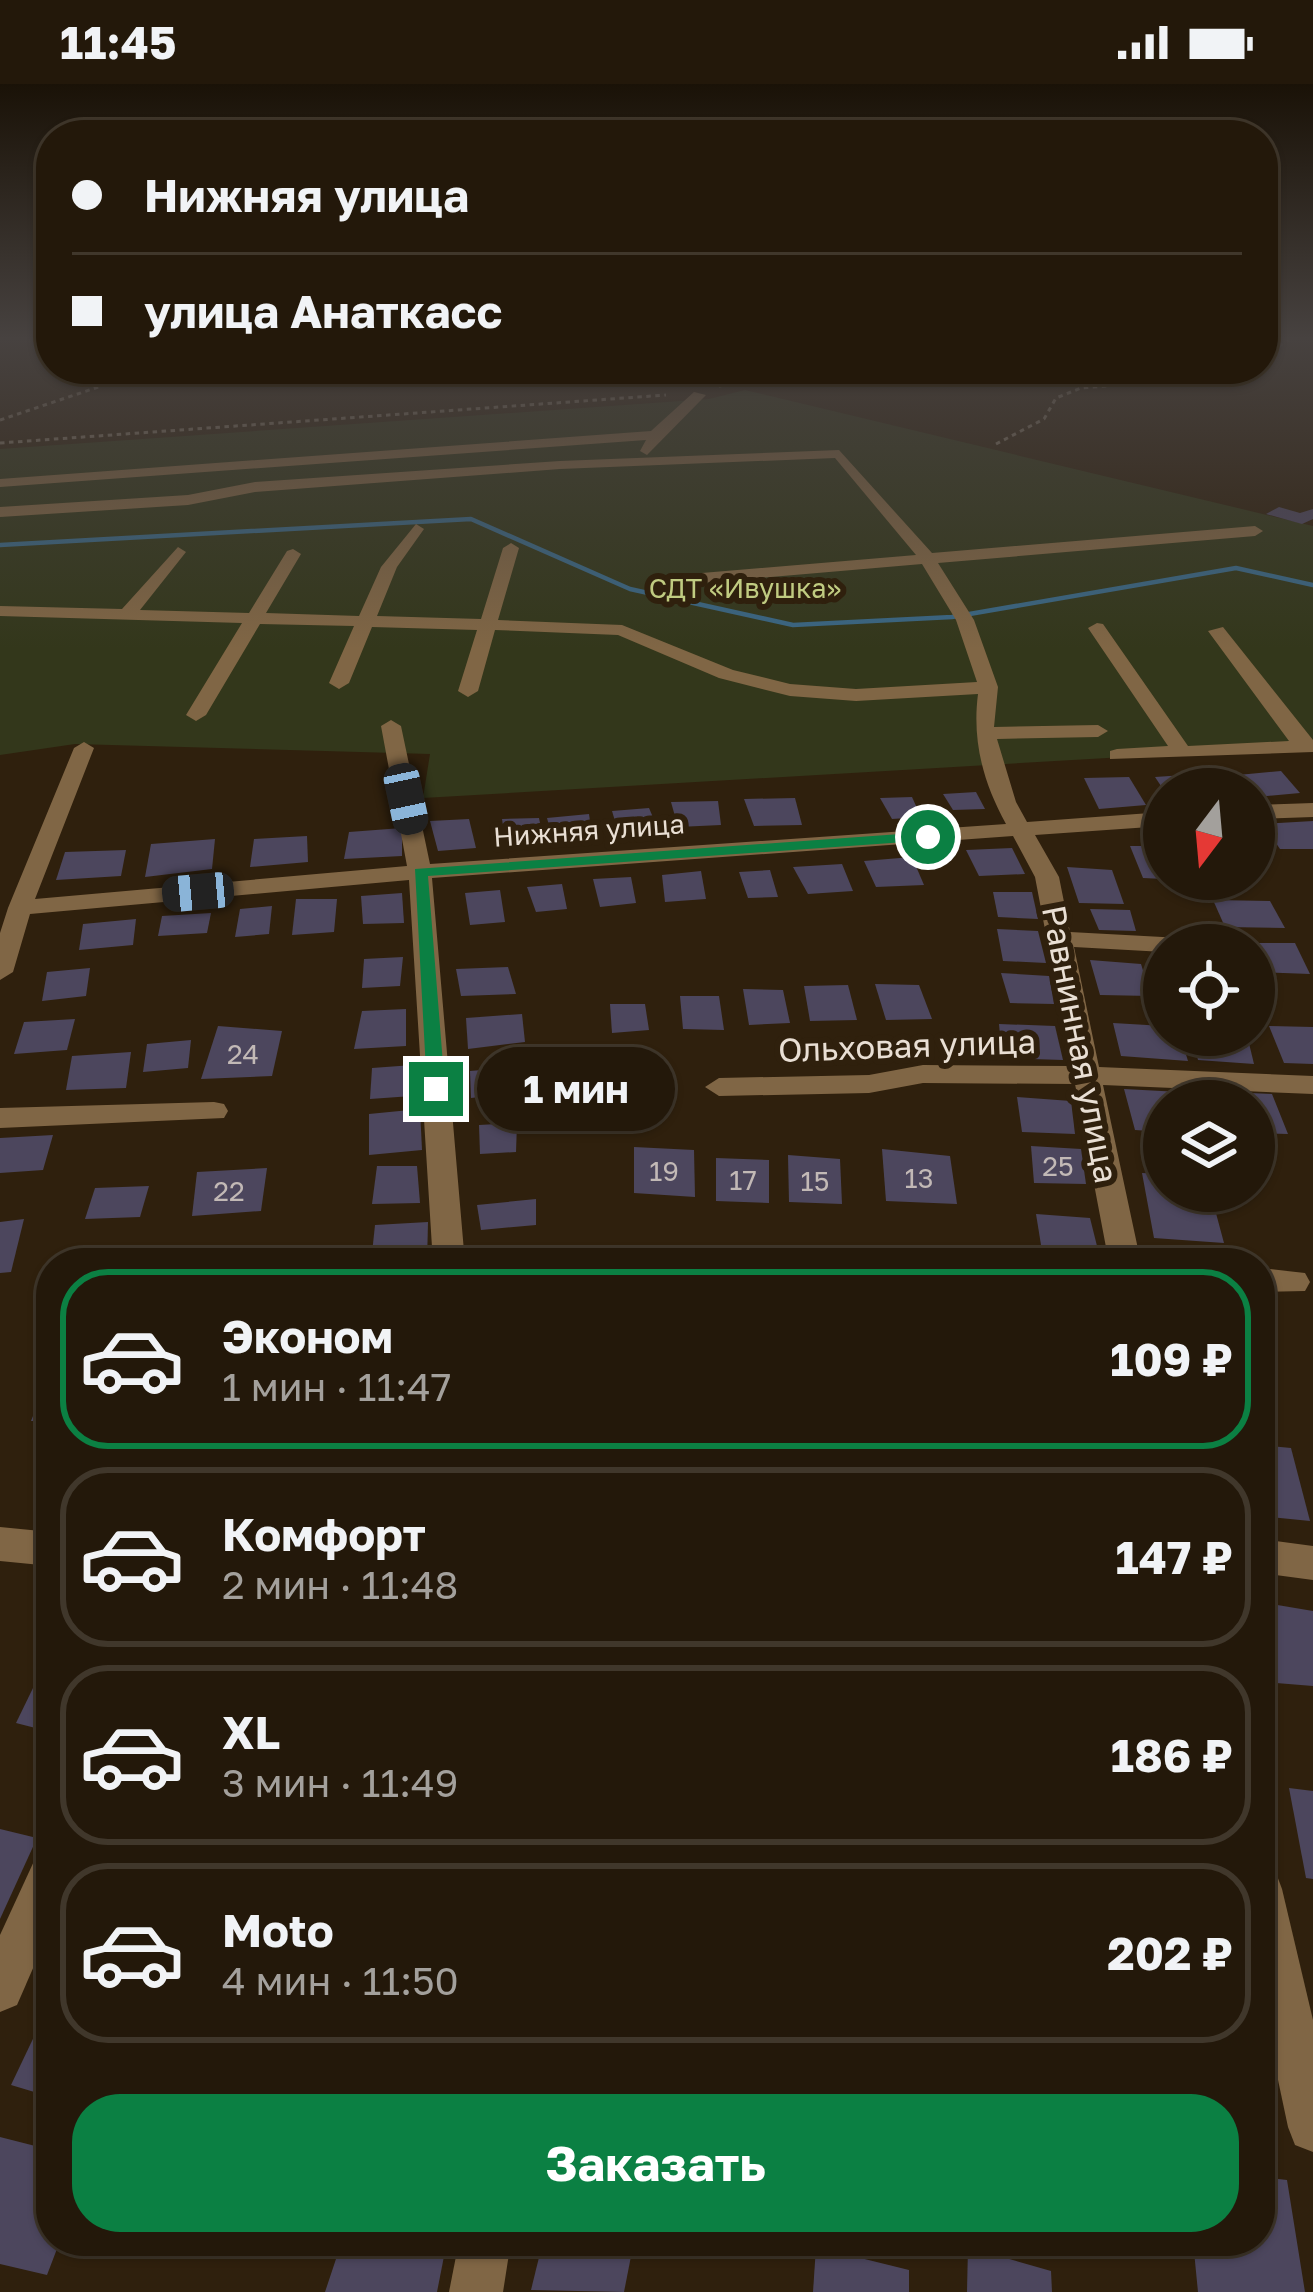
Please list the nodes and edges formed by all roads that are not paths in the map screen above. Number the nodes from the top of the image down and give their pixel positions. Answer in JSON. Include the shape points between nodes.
{"nodes":[{"id":1,"x":558,"y":443,"type":"edge"},
{"id":2,"x":652,"y":443,"type":"edge"},
{"id":3,"x":642,"y":461,"type":"junction"},
{"id":4,"x":0,"y":483,"type":"edge"},
{"id":5,"x":0,"y":512,"type":"edge"},
{"id":6,"x":416,"y":529,"type":"dead end"},
{"id":7,"x":1255,"y":531,"type":"dead end"},
{"id":8,"x":511,"y":548,"type":"dead end"},
{"id":9,"x":178,"y":552,"type":"dead end"},
{"id":10,"x":293,"y":554,"type":"dead end"},
{"id":11,"x":927,"y":558,"type":"junction"},
{"id":12,"x":678,"y":580,"type":"dead end"},
{"id":13,"x":0,"y":611,"type":"edge"},
{"id":14,"x":127,"y":614,"type":"junction"},
{"id":15,"x":258,"y":617,"type":"junction"},
{"id":16,"x":365,"y":620,"type":"junction"},
{"id":17,"x":490,"y":624,"type":"junction"},
{"id":18,"x":1097,"y":628,"type":"dead end"},
{"id":19,"x":1217,"y":631,"type":"dead end"},
{"id":20,"x":339,"y":683,"type":"dead end"},
{"id":21,"x":988,"y":686,"type":"junction"},
{"id":22,"x":468,"y":691,"type":"dead end"},
{"id":23,"x":939,"y":691,"type":"junction"},
{"id":24,"x":196,"y":715,"type":"dead end"},
{"id":25,"x":391,"y":726,"type":"dead end"},
{"id":26,"x":984,"y":730,"type":"junction"},
{"id":27,"x":1098,"y":730,"type":"dead end"},
{"id":28,"x":1308,"y":746,"type":"edge"},
{"id":29,"x":84,"y":748,"type":"dead end"},
{"id":30,"x":1183,"y":754,"type":"junction"},
{"id":31,"x":1118,"y":755,"type":"dead end"},
{"id":32,"x":1313,"y":810,"type":"edge"},
{"id":33,"x":1275,"y":811,"type":"edge"},
{"id":34,"x":1143,"y":821,"type":"edge"},
{"id":35,"x":1020,"y":830,"type":"junction"},
{"id":36,"x":420,"y":872,"type":"junction"},
{"id":37,"x":12,"y":913,"type":"edge"},
{"id":38,"x":1061,"y":938,"type":"junction"},
{"id":39,"x":1143,"y":943,"type":"edge"},
{"id":40,"x":0,"y":972,"type":"edge"},
{"id":41,"x":1086,"y":1075,"type":"junction"},
{"id":42,"x":1313,"y":1085,"type":"edge"},
{"id":43,"x":719,"y":1087,"type":"dead end"},
{"id":44,"x":214,"y":1111,"type":"dead end"},
{"id":45,"x":0,"y":1118,"type":"edge"},
{"id":46,"x":448,"y":1248,"type":"edge"},
{"id":47,"x":1122,"y":1248,"type":"edge"},
{"id":48,"x":1275,"y":1281,"type":"edge"},
{"id":49,"x":1294,"y":1282,"type":"dead end"},
{"id":50,"x":0,"y":1544,"type":"edge"},
{"id":51,"x":36,"y":1548,"type":"edge"},
{"id":52,"x":1275,"y":1558,"type":"edge"},
{"id":53,"x":1313,"y":1563,"type":"edge"},
{"id":54,"x":36,"y":1908,"type":"edge"},
{"id":55,"x":1275,"y":1956,"type":"edge"},
{"id":56,"x":0,"y":1988,"type":"edge"},
{"id":57,"x":1313,"y":2127,"type":"edge"},
{"id":58,"x":482,"y":2256,"type":"edge"},
{"id":59,"x":476,"y":2292,"type":"edge"}],
"edges":[{"from":1,"to":4,"type":"street"},
{"from":2,"to":3,"type":"street"},
{"from":3,"to":5,"type":"street"},
{"from":3,"to":11,"type":"street","via":[[834,452]]},
{"from":6,"to":16,"type":"street"},
{"from":7,"to":11,"type":"street"},
{"from":8,"to":17,"type":"street"},
{"from":9,"to":14,"type":"street"},
{"from":10,"to":15,"type":"street"},
{"from":11,"to":12,"type":"street"},
{"from":11,"to":21,"type":"street","via":[[962,615]]},
{"from":13,"to":14,"type":"street"},
{"from":14,"to":15,"type":"street"},
{"from":15,"to":16,"type":"street"},
{"from":15,"to":24,"type":"street"},
{"from":16,"to":17,"type":"street"},
{"from":16,"to":20,"type":"street"},
{"from":17,"to":22,"type":"street"},
{"from":17,"to":23,"type":"street","via":[[622,630],[727,675],[799,691]]},
{"from":18,"to":30,"type":"street"},
{"from":19,"to":28,"type":"street"},
{"from":21,"to":23,"type":"street"},
{"from":21,"to":26,"type":"street"},
{"from":23,"to":26,"type":"street"},
{"from":25,"to":36,"type":"street"},
{"from":26,"to":27,"type":"street"},
{"from":26,"to":35,"type":"street","name":"Равнинная улица"},
{"from":28,"to":30,"type":"street"},
{"from":29,"to":37,"type":"street"},
{"from":30,"to":31,"type":"street"},
{"from":32,"to":33,"type":"street"},
{"from":34,"to":35,"type":"street","name":"Нижняя улица"},
{"from":35,"to":36,"type":"street","name":"Нижняя улица"},
{"from":35,"to":38,"type":"street","name":"Равнинная улица","via":[[1047,877]]},
{"from":36,"to":37,"type":"street","name":"Нижняя улица"},
{"from":36,"to":46,"type":"street"},
{"from":37,"to":40,"type":"street"},
{"from":38,"to":39,"type":"street"},
{"from":38,"to":41,"type":"street","name":"Равнинная улица"},
{"from":41,"to":42,"type":"street","name":"Ольховая улица"},
{"from":41,"to":43,"type":"street","name":"Ольховая улица"},
{"from":41,"to":47,"type":"street","name":"Равнинная улица"},
{"from":44,"to":45,"type":"street"},
{"from":48,"to":49,"type":"street"},
{"from":50,"to":51,"type":"street"},
{"from":52,"to":53,"type":"street"},
{"from":54,"to":56,"type":"street"},
{"from":55,"to":57,"type":"street"},
{"from":58,"to":59,"type":"street"}]}
